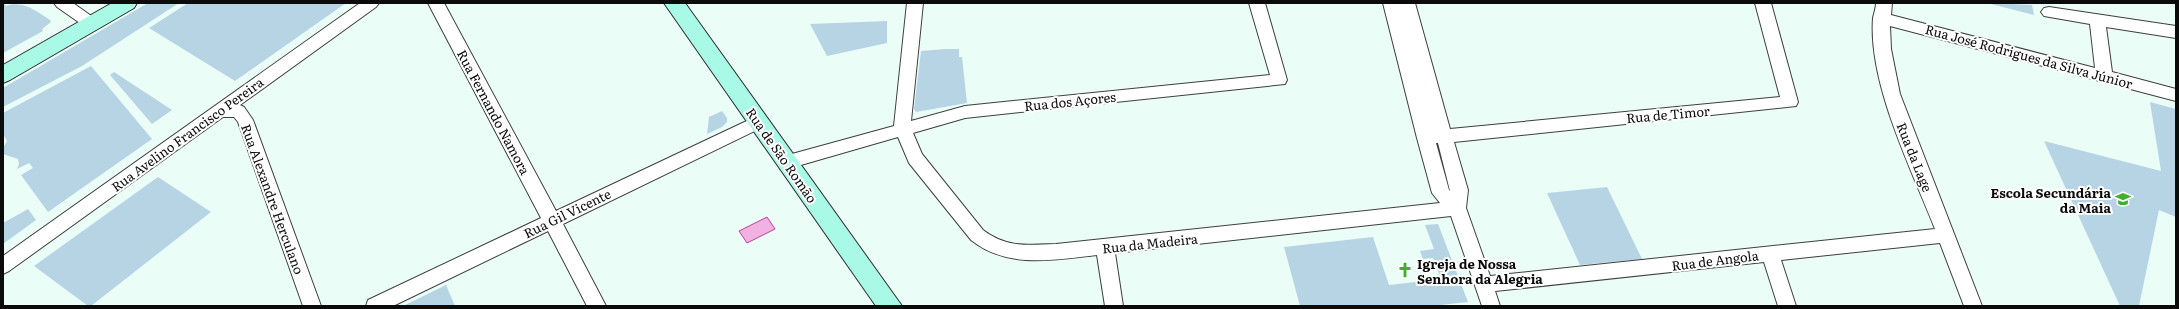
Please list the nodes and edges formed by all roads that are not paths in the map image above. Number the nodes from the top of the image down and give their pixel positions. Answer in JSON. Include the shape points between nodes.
{"nodes":[{"id":1,"x":62,"y":3,"type":"edge"},
{"id":2,"x":127,"y":3,"type":"edge"},
{"id":3,"x":371,"y":3,"type":"edge"},
{"id":4,"x":436,"y":3,"type":"edge"},
{"id":5,"x":674,"y":3,"type":"edge"},
{"id":6,"x":915,"y":3,"type":"edge"},
{"id":7,"x":1257,"y":3,"type":"edge"},
{"id":8,"x":1391,"y":3,"type":"edge"},
{"id":9,"x":1407,"y":3,"type":"edge"},
{"id":10,"x":1762,"y":3,"type":"edge"},
{"id":11,"x":1882,"y":11,"type":"edge"},
{"id":12,"x":2049,"y":12,"type":"dead end"},
{"id":13,"x":2097,"y":20,"type":"junction"},
{"id":14,"x":92,"y":24,"type":"junction"},
{"id":15,"x":2176,"y":32,"type":"edge"},
{"id":16,"x":3,"y":75,"type":"edge"},
{"id":17,"x":2104,"y":76,"type":"junction"},
{"id":18,"x":2176,"y":95,"type":"edge"},
{"id":19,"x":220,"y":111,"type":"junction"},
{"id":20,"x":759,"y":122,"type":"junction"},
{"id":21,"x":902,"y":128,"type":"junction"},
{"id":22,"x":1442,"y":136,"type":"junction"},
{"id":23,"x":1426,"y":138,"type":"junction"},
{"id":24,"x":788,"y":162,"type":"junction"},
{"id":25,"x":1457,"y":208,"type":"junction"},
{"id":26,"x":552,"y":220,"type":"junction"},
{"id":27,"x":1946,"y":235,"type":"junction"},
{"id":28,"x":1105,"y":248,"type":"junction"},
{"id":29,"x":1770,"y":253,"type":"junction"},
{"id":30,"x":3,"y":266,"type":"edge"},
{"id":31,"x":1483,"y":285,"type":"junction"},
{"id":32,"x":312,"y":306,"type":"edge"},
{"id":33,"x":375,"y":306,"type":"edge"},
{"id":34,"x":597,"y":306,"type":"edge"},
{"id":35,"x":890,"y":306,"type":"edge"},
{"id":36,"x":1114,"y":306,"type":"edge"},
{"id":37,"x":1491,"y":306,"type":"edge"},
{"id":38,"x":1787,"y":306,"type":"edge"},
{"id":39,"x":1974,"y":306,"type":"edge"}],
"edges":[{"from":1,"to":14,"type":"street"},
{"from":2,"to":14,"type":"main road"},
{"from":3,"to":19,"type":"street","name":"Rua Avelino Francisco Pereira"},
{"from":4,"to":26,"type":"street","name":"Rua Fernando Namora"},
{"from":5,"to":20,"type":"main road","name":"Rua de São Romão"},
{"from":6,"to":21,"type":"street"},
{"from":7,"to":21,"type":"street","name":"Rua dos Açores","via":[[1279,80],[965,112]]},
{"from":8,"to":23,"type":"street"},
{"from":9,"to":22,"type":"street"},
{"from":10,"to":22,"type":"street","name":"Rua de Timor","via":[[1790,102]]},
{"from":11,"to":17,"type":"street","name":"Rua José Rodrigues da Silva Júnior"},
{"from":11,"to":27,"type":"street","name":"Rua da Lage","via":[[1884,59],[1898,114]]},
{"from":12,"to":13,"type":"street"},
{"from":13,"to":15,"type":"street"},
{"from":13,"to":17,"type":"street"},
{"from":14,"to":16,"type":"main road"},
{"from":17,"to":18,"type":"street","name":"Rua José Rodrigues da Silva Júnior"},
{"from":19,"to":30,"type":"street","name":"Rua Avelino Francisco Pereira"},
{"from":19,"to":32,"type":"street","name":"Rua Alexandre Herculano","via":[[238,111],[245,120]]},
{"from":20,"to":24,"type":"main road","name":"Rua de São Romão"},
{"from":20,"to":26,"type":"street","name":"Rua Gil Vicente"},
{"from":21,"to":24,"type":"street","name":"Rua dos Açores"},
{"from":21,"to":28,"type":"street","name":"Rua da Madeira","via":[[920,164],[977,235],[990,245],[1026,253]]},
{"from":22,"to":23,"type":"street"},
{"from":22,"to":25,"type":"street","via":[[1459,190]]},
{"from":23,"to":25,"type":"street","via":[[1441,193]]},
{"from":24,"to":35,"type":"main road","name":"Rua de São Romão"},
{"from":25,"to":28,"type":"street","name":"Rua da Madeira"},
{"from":25,"to":31,"type":"street"},
{"from":26,"to":33,"type":"street","name":"Rua Gil Vicente"},
{"from":26,"to":34,"type":"street","name":"Rua Fernando Namora"},
{"from":27,"to":29,"type":"street","name":"Rua de Angola"},
{"from":27,"to":39,"type":"street","name":"Rua da Lage"},
{"from":28,"to":36,"type":"street"},
{"from":29,"to":31,"type":"street","name":"Rua de Angola"},
{"from":29,"to":38,"type":"street"},
{"from":31,"to":37,"type":"street"}]}
